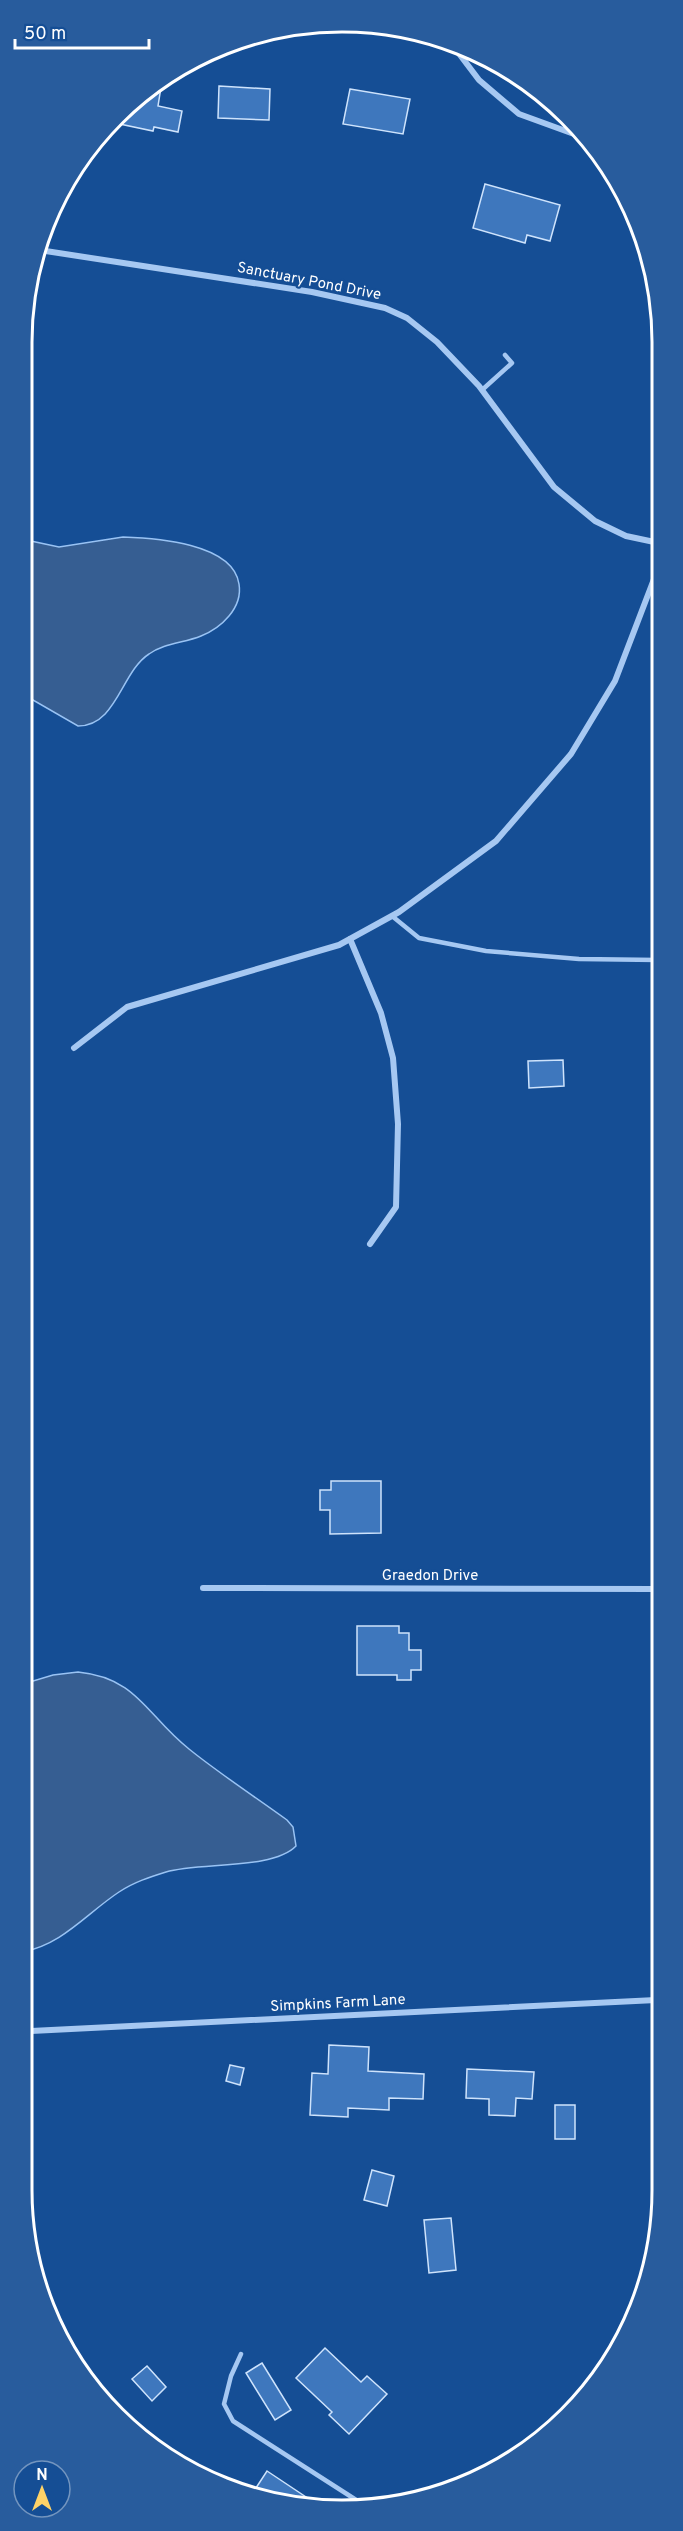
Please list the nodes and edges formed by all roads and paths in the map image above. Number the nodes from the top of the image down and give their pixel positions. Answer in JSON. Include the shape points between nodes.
{"nodes":[{"id":1,"x":461,"y":55,"type":"edge"},
{"id":2,"x":571,"y":133,"type":"edge"},
{"id":3,"x":45,"y":251,"type":"edge"},
{"id":4,"x":505,"y":355,"type":"dead end"},
{"id":5,"x":482,"y":390,"type":"junction"},
{"id":6,"x":652,"y":541,"type":"edge"},
{"id":7,"x":652,"y":584,"type":"edge"},
{"id":8,"x":392,"y":916,"type":"junction"},
{"id":9,"x":350,"y":939,"type":"junction"},
{"id":10,"x":652,"y":960,"type":"edge"},
{"id":11,"x":74,"y":1048,"type":"dead end"},
{"id":12,"x":370,"y":1244,"type":"dead end"},
{"id":13,"x":203,"y":1588,"type":"dead end"},
{"id":14,"x":652,"y":1589,"type":"edge"},
{"id":15,"x":652,"y":2000,"type":"edge"},
{"id":16,"x":32,"y":2031,"type":"edge"},
{"id":17,"x":241,"y":2354,"type":"dead end"},
{"id":18,"x":355,"y":2499,"type":"edge"}],
"edges":[{"from":1,"to":2,"type":"street","via":[[479,80],[519,114]]},
{"from":3,"to":5,"type":"street","name":"Sanctuary Pond Drive","via":[[312,292],[385,308],[407,318],[437,342]]},
{"from":4,"to":5,"type":"lane","via":[[512,363]]},
{"from":5,"to":6,"type":"street","name":"Sanctuary Pond Drive","via":[[554,487],[595,521],[627,536]]},
{"from":7,"to":8,"type":"street","via":[[615,681],[571,754],[496,841]]},
{"from":8,"to":9,"type":"street"},
{"from":8,"to":10,"type":"lane","via":[[419,938],[486,951]]},
{"from":9,"to":11,"type":"street","via":[[127,1007]]},
{"from":9,"to":12,"type":"street","via":[[381,1012],[393,1058],[398,1124],[396,1207]]},
{"from":13,"to":14,"type":"street","name":"Graedon Drive"},
{"from":15,"to":16,"type":"street","name":"Simpkins Farm Lane"},
{"from":17,"to":18,"type":"lane","via":[[224,2404],[233,2421]]}]}
